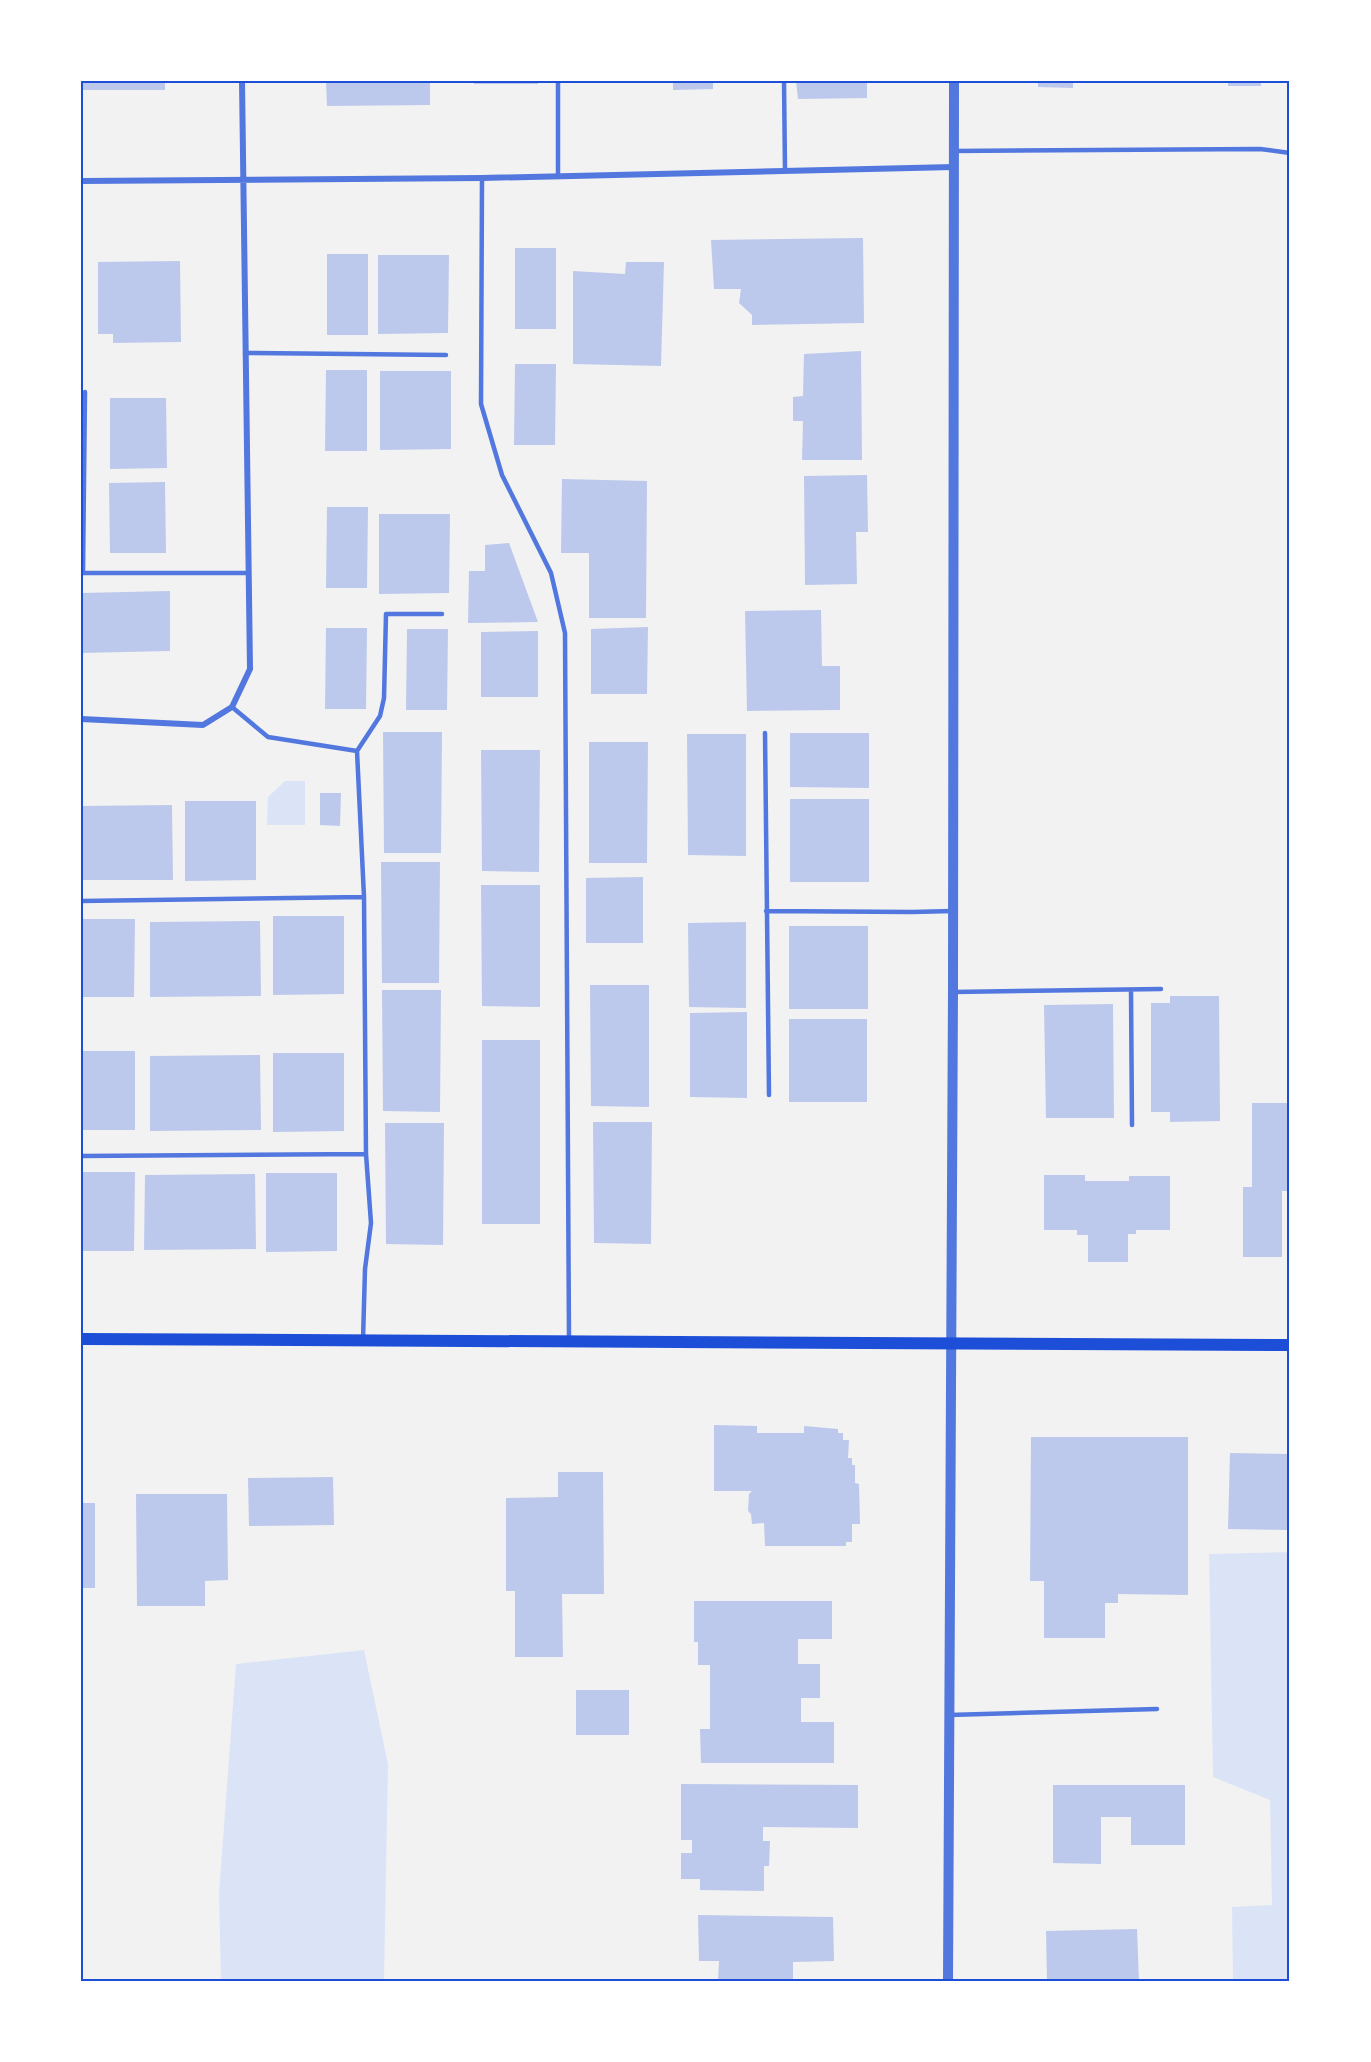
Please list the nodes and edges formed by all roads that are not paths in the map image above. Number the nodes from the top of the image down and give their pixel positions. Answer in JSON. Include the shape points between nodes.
{"nodes":[{"id":1,"x":242,"y":81,"type":"edge"},
{"id":2,"x":558,"y":81,"type":"edge"},
{"id":3,"x":784,"y":81,"type":"edge"},
{"id":4,"x":954,"y":81,"type":"edge"},
{"id":5,"x":954,"y":151,"type":"junction"},
{"id":6,"x":1290,"y":153,"type":"edge"},
{"id":7,"x":954,"y":167,"type":"junction"},
{"id":8,"x":785,"y":171,"type":"junction"},
{"id":9,"x":558,"y":176,"type":"junction"},
{"id":10,"x":482,"y":178,"type":"junction"},
{"id":11,"x":244,"y":180,"type":"junction"},
{"id":12,"x":81,"y":181,"type":"edge"},
{"id":13,"x":245,"y":353,"type":"junction"},
{"id":14,"x":446,"y":355,"type":"dead end"},
{"id":15,"x":85,"y":392,"type":"dead end"},
{"id":16,"x":82,"y":573,"type":"edge"},
{"id":17,"x":248,"y":573,"type":"junction"},
{"id":18,"x":442,"y":614,"type":"dead end"},
{"id":19,"x":232,"y":707,"type":"junction"},
{"id":20,"x":81,"y":718,"type":"edge"},
{"id":21,"x":765,"y":733,"type":"dead end"},
{"id":22,"x":357,"y":752,"type":"junction"},
{"id":23,"x":364,"y":897,"type":"junction"},
{"id":24,"x":81,"y":901,"type":"edge"},
{"id":25,"x":766,"y":911,"type":"junction"},
{"id":26,"x":952,"y":911,"type":"junction"},
{"id":27,"x":1161,"y":989,"type":"dead end"},
{"id":28,"x":1131,"y":990,"type":"junction"},
{"id":29,"x":952,"y":992,"type":"junction"},
{"id":30,"x":769,"y":1095,"type":"dead end"},
{"id":31,"x":1132,"y":1125,"type":"dead end"},
{"id":32,"x":366,"y":1154,"type":"junction"},
{"id":33,"x":81,"y":1156,"type":"edge"},
{"id":34,"x":81,"y":1339,"type":"edge"},
{"id":35,"x":363,"y":1340,"type":"junction"},
{"id":36,"x":569,"y":1342,"type":"junction"},
{"id":37,"x":951,"y":1344,"type":"junction"},
{"id":38,"x":1290,"y":1345,"type":"edge"},
{"id":39,"x":1157,"y":1709,"type":"dead end"},
{"id":40,"x":949,"y":1715,"type":"junction"},
{"id":41,"x":948,"y":1981,"type":"edge"}],
"edges":[{"from":1,"to":11,"type":"street"},
{"from":2,"to":9,"type":"lane"},
{"from":3,"to":8,"type":"lane"},
{"from":4,"to":5,"type":"street"},
{"from":5,"to":6,"type":"lane","via":[[1260,149]]},
{"from":5,"to":7,"type":"street"},
{"from":7,"to":8,"type":"street"},
{"from":7,"to":26,"type":"street"},
{"from":8,"to":9,"type":"street"},
{"from":9,"to":10,"type":"street"},
{"from":10,"to":11,"type":"street"},
{"from":10,"to":36,"type":"lane","via":[[481,404],[502,476],[551,573],[565,633]]},
{"from":11,"to":12,"type":"street"},
{"from":11,"to":13,"type":"street"},
{"from":13,"to":14,"type":"lane"},
{"from":13,"to":17,"type":"street"},
{"from":15,"to":16,"type":"lane"},
{"from":16,"to":17,"type":"lane"},
{"from":17,"to":19,"type":"street","via":[[250,669]]},
{"from":18,"to":22,"type":"lane","via":[[386,614],[384,698],[380,716]]},
{"from":19,"to":20,"type":"street","via":[[203,725]]},
{"from":19,"to":22,"type":"lane","via":[[268,737]]},
{"from":21,"to":25,"type":"lane"},
{"from":22,"to":23,"type":"lane"},
{"from":23,"to":24,"type":"lane"},
{"from":23,"to":32,"type":"lane"},
{"from":25,"to":26,"type":"lane"},
{"from":25,"to":30,"type":"lane"},
{"from":26,"to":29,"type":"street"},
{"from":27,"to":28,"type":"lane"},
{"from":28,"to":29,"type":"lane"},
{"from":28,"to":31,"type":"lane"},
{"from":29,"to":37,"type":"street"},
{"from":32,"to":33,"type":"lane"},
{"from":32,"to":35,"type":"lane","via":[[371,1223]]},
{"from":34,"to":35,"type":"main road"},
{"from":35,"to":36,"type":"main road"},
{"from":36,"to":37,"type":"main road"},
{"from":37,"to":38,"type":"main road"},
{"from":37,"to":40,"type":"street"},
{"from":39,"to":40,"type":"lane"},
{"from":40,"to":41,"type":"street"}]}
